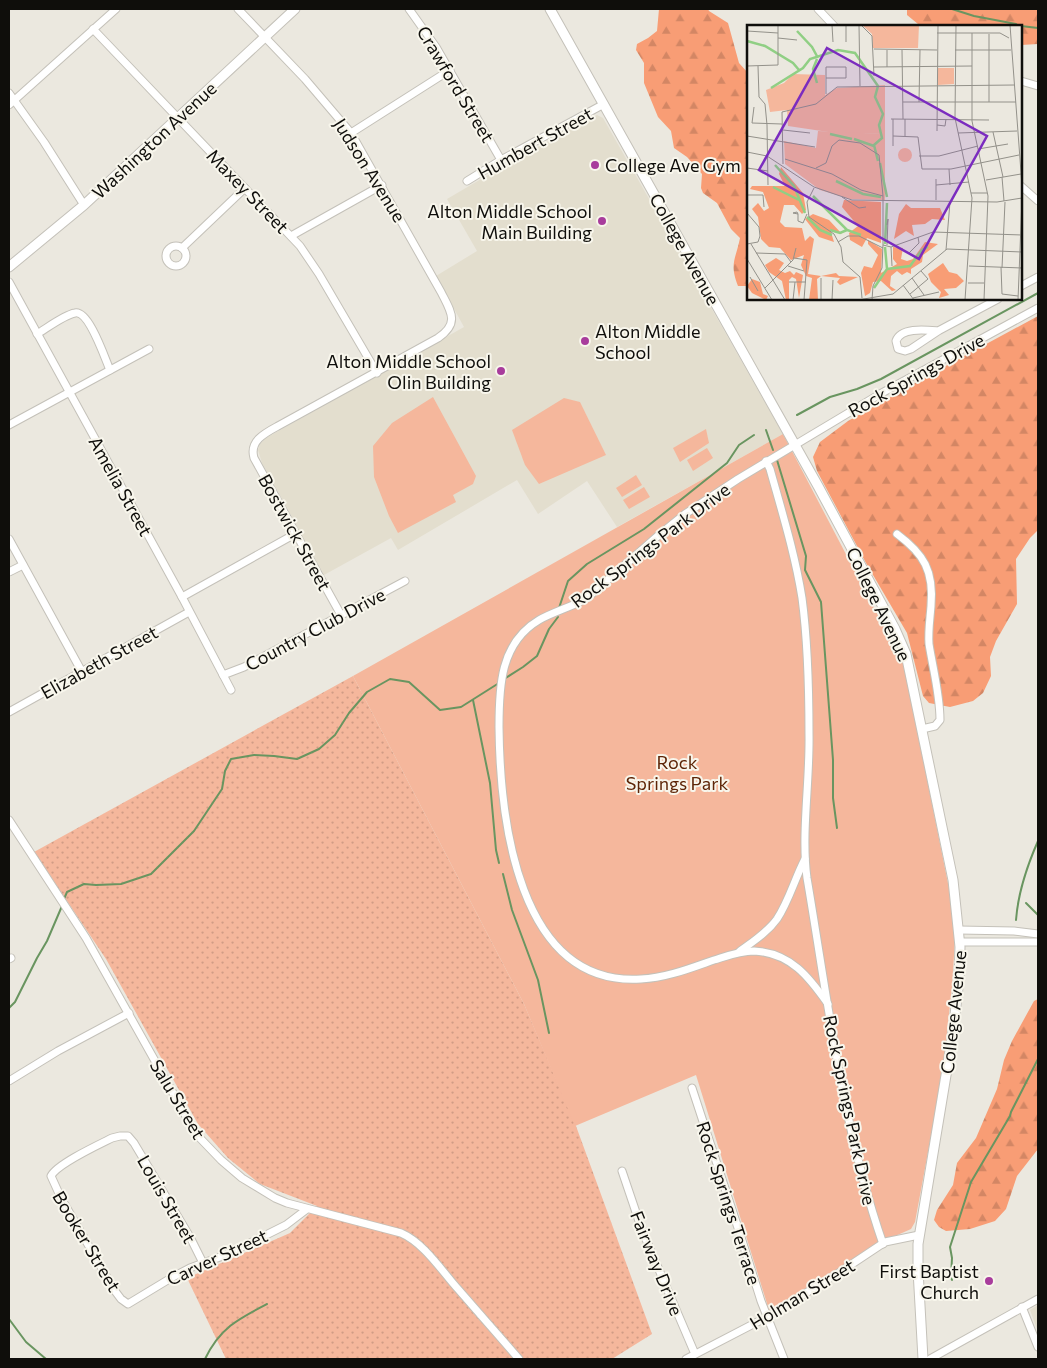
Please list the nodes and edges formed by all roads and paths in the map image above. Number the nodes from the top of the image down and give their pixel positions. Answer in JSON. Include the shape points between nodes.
{"nodes":[{"id":1,"x":114,"y":9,"type":"edge"},
{"id":2,"x":238,"y":9,"type":"edge"},
{"id":3,"x":295,"y":9,"type":"edge"},
{"id":4,"x":409,"y":9,"type":"edge"},
{"id":5,"x":818,"y":9,"type":"edge"},
{"id":6,"x":553,"y":10,"type":"edge"},
{"id":7,"x":833,"y":25,"type":"edge"},
{"id":8,"x":94,"y":29,"type":"junction"},
{"id":9,"x":265,"y":36,"type":"junction"},
{"id":10,"x":450,"y":70,"type":"junction"},
{"id":11,"x":1022,"y":81,"type":"edge"},
{"id":12,"x":1038,"y":86,"type":"edge"},
{"id":13,"x":9,"y":93,"type":"edge"},
{"id":14,"x":11,"y":103,"type":"edge"},
{"id":15,"x":604,"y":104,"type":"junction"},
{"id":16,"x":177,"y":118,"type":"junction"},
{"id":17,"x":351,"y":133,"type":"junction"},
{"id":18,"x":501,"y":160,"type":"junction"},
{"id":19,"x":467,"y":181,"type":"dead end"},
{"id":20,"x":382,"y":185,"type":"junction"},
{"id":21,"x":1022,"y":187,"type":"edge"},
{"id":22,"x":245,"y":188,"type":"junction"},
{"id":23,"x":1038,"y":200,"type":"edge"},
{"id":24,"x":84,"y":205,"type":"junction"},
{"id":25,"x":291,"y":236,"type":"junction"},
{"id":26,"x":182,"y":248,"type":"dead end"},
{"id":27,"x":9,"y":267,"type":"edge"},
{"id":28,"x":1038,"y":277,"type":"edge"},
{"id":29,"x":9,"y":282,"type":"edge"},
{"id":30,"x":1022,"y":285,"type":"edge"},
{"id":31,"x":996,"y":300,"type":"edge"},
{"id":32,"x":1038,"y":308,"type":"edge"},
{"id":33,"x":938,"y":331,"type":"junction"},
{"id":34,"x":37,"y":334,"type":"junction"},
{"id":35,"x":149,"y":349,"type":"dead end"},
{"id":36,"x":110,"y":370,"type":"junction"},
{"id":37,"x":377,"y":373,"type":"junction"},
{"id":38,"x":69,"y":392,"type":"junction"},
{"id":39,"x":9,"y":425,"type":"edge"},
{"id":40,"x":795,"y":444,"type":"junction"},
{"id":41,"x":766,"y":461,"type":"junction"},
{"id":42,"x":295,"y":534,"type":"junction"},
{"id":43,"x":897,"y":534,"type":"dead end"},
{"id":44,"x":9,"y":539,"type":"edge"},
{"id":45,"x":23,"y":565,"type":"junction"},
{"id":46,"x":9,"y":572,"type":"edge"},
{"id":47,"x":405,"y":581,"type":"dead end"},
{"id":48,"x":182,"y":597,"type":"junction"},
{"id":49,"x":189,"y":612,"type":"junction"},
{"id":50,"x":341,"y":615,"type":"junction"},
{"id":51,"x":82,"y":672,"type":"junction"},
{"id":52,"x":224,"y":675,"type":"junction"},
{"id":53,"x":231,"y":690,"type":"dead end"},
{"id":54,"x":9,"y":712,"type":"edge"},
{"id":55,"x":922,"y":729,"type":"junction"},
{"id":56,"x":9,"y":820,"type":"edge"},
{"id":57,"x":805,"y":858,"type":"junction"},
{"id":58,"x":959,"y":930,"type":"junction"},
{"id":59,"x":1038,"y":934,"type":"edge"},
{"id":60,"x":960,"y":942,"type":"junction"},
{"id":61,"x":1038,"y":942,"type":"edge"},
{"id":62,"x":739,"y":952,"type":"junction"},
{"id":63,"x":828,"y":1004,"type":"junction"},
{"id":64,"x":129,"y":1013,"type":"junction"},
{"id":65,"x":9,"y":1081,"type":"edge"},
{"id":66,"x":692,"y":1088,"type":"dead end"},
{"id":67,"x":622,"y":1171,"type":"dead end"},
{"id":68,"x":51,"y":1176,"type":"joint"},
{"id":69,"x":307,"y":1209,"type":"junction"},
{"id":70,"x":919,"y":1235,"type":"junction"},
{"id":71,"x":883,"y":1244,"type":"junction"},
{"id":72,"x":203,"y":1263,"type":"junction"},
{"id":73,"x":1038,"y":1298,"type":"edge"},
{"id":74,"x":126,"y":1303,"type":"joint"},
{"id":75,"x":1022,"y":1308,"type":"junction"},
{"id":76,"x":767,"y":1317,"type":"junction"},
{"id":77,"x":1038,"y":1347,"type":"edge"},
{"id":78,"x":695,"y":1354,"type":"junction"},
{"id":79,"x":519,"y":1359,"type":"edge"},
{"id":80,"x":686,"y":1359,"type":"edge"},
{"id":81,"x":784,"y":1359,"type":"edge"},
{"id":82,"x":923,"y":1359,"type":"edge"},
{"id":83,"x":930,"y":1359,"type":"edge"}],
"edges":[{"from":1,"to":8,"type":"street"},
{"from":2,"to":9,"type":"street","name":"Judson Avenue"},
{"from":3,"to":9,"type":"main road","name":"Washington Avenue"},
{"from":4,"to":10,"type":"street","name":"Crawford Street"},
{"from":5,"to":7,"type":"street"},
{"from":6,"to":15,"type":"main road","name":"College Avenue"},
{"from":8,"to":14,"type":"street"},
{"from":8,"to":16,"type":"street","name":"Maxey Street"},
{"from":9,"to":16,"type":"main road","name":"Washington Avenue"},
{"from":9,"to":17,"type":"street","name":"Judson Avenue"},
{"from":10,"to":17,"type":"street"},
{"from":10,"to":18,"type":"street","name":"Crawford Street"},
{"from":11,"to":12,"type":"street"},
{"from":13,"to":14,"type":"street"},
{"from":14,"to":24,"type":"street","via":[[47,148]]},
{"from":15,"to":18,"type":"street","name":"Humbert Street"},
{"from":15,"to":40,"type":"main road","name":"College Avenue"},
{"from":16,"to":22,"type":"street","name":"Maxey Street"},
{"from":16,"to":24,"type":"main road","name":"Washington Avenue"},
{"from":17,"to":20,"type":"street","name":"Judson Avenue"},
{"from":18,"to":19,"type":"street","name":"Humbert Street"},
{"from":20,"to":25,"type":"street"},
{"from":20,"to":37,"type":"street","name":"Judson Avenue","via":[[451,314],[446,333]]},
{"from":21,"to":23,"type":"street"},
{"from":22,"to":25,"type":"street","name":"Maxey Street"},
{"from":22,"to":26,"type":"street"},
{"from":24,"to":27,"type":"main road","name":"Washington Avenue"},
{"from":25,"to":37,"type":"street","name":"Maxey Street","via":[[319,274]]},
{"from":28,"to":30,"type":"street"},
{"from":29,"to":34,"type":"street","name":"Amelia Street"},
{"from":31,"to":33,"type":"street"},
{"from":32,"to":40,"type":"street","name":"Rock Springs Drive"},
{"from":33,"to":33,"type":"street","via":[[901,334],[896,340],[898,349],[910,349]]},
{"from":34,"to":36,"type":"street","via":[[74,313],[81,314],[88,321]]},
{"from":34,"to":38,"type":"street","name":"Amelia Street"},
{"from":35,"to":36,"type":"street"},
{"from":36,"to":38,"type":"street"},
{"from":37,"to":42,"type":"street","name":"Bostwick Street","via":[[262,435],[256,442],[254,458]]},
{"from":38,"to":39,"type":"street"},
{"from":38,"to":48,"type":"street","name":"Amelia Street"},
{"from":40,"to":41,"type":"street","name":"Rock Springs Park Drive"},
{"from":40,"to":55,"type":"main road","name":"College Avenue","via":[[904,647]]},
{"from":41,"to":57,"type":"street","name":"Rock Springs Park Drive","via":[[789,536],[806,630],[810,737]]},
{"from":41,"to":62,"type":"street","name":"Rock Springs Park Drive","via":[[686,514],[587,598],[550,614],[528,628],[516,640],[507,657],[499,694],[502,773],[512,846],[533,913],[560,950],[596,974],[626,980],[658,977]]},
{"from":42,"to":48,"type":"street"},
{"from":42,"to":50,"type":"street","name":"Bostwick Street"},
{"from":43,"to":55,"type":"street","via":[[923,558],[931,581],[929,636],[940,720],[935,726]]},
{"from":44,"to":45,"type":"street"},
{"from":45,"to":46,"type":"street"},
{"from":45,"to":51,"type":"street"},
{"from":47,"to":50,"type":"street","name":"Country Club Drive"},
{"from":48,"to":49,"type":"street","name":"Amelia Street"},
{"from":49,"to":51,"type":"street","name":"Elizabeth Street"},
{"from":49,"to":52,"type":"street","name":"Amelia Street"},
{"from":50,"to":52,"type":"street","name":"Country Club Drive"},
{"from":51,"to":54,"type":"street","name":"Elizabeth Street"},
{"from":52,"to":53,"type":"street","name":"Amelia Street"},
{"from":55,"to":58,"type":"main road","name":"College Avenue","via":[[951,871]]},
{"from":56,"to":64,"type":"street","name":"Salu Street","via":[[86,938]]},
{"from":57,"to":62,"type":"street","name":"Rock Springs Park Drive","via":[[776,920]]},
{"from":57,"to":63,"type":"street","name":"Rock Springs Park Drive"},
{"from":58,"to":59,"type":"street"},
{"from":58,"to":60,"type":"main road","name":"College Avenue"},
{"from":60,"to":61,"type":"street"},
{"from":60,"to":70,"type":"main road","name":"College Avenue","via":[[953,1033]]},
{"from":62,"to":63,"type":"street","name":"Rock Springs Park Drive","via":[[762,952],[791,963],[805,973]]},
{"from":63,"to":71,"type":"street","name":"Rock Springs Park Drive","via":[[856,1154]]},
{"from":64,"to":65,"type":"street"},
{"from":64,"to":69,"type":"street","name":"Salu Street","via":[[187,1120],[208,1148],[257,1188]]},
{"from":66,"to":76,"type":"street","name":"Rock Springs Terrace"},
{"from":67,"to":78,"type":"street","name":"Fairway Drive","via":[[642,1230]]},
{"from":68,"to":72,"type":"street","name":"Louis Street","via":[[55,1170],[90,1149],[120,1136],[128,1136],[170,1202]]},
{"from":68,"to":74,"type":"street","name":"Booker Street","via":[[101,1269]]},
{"from":69,"to":72,"type":"street","name":"Carver Street","via":[[286,1224]]},
{"from":69,"to":79,"type":"street","name":"Salu Street","via":[[409,1237]]},
{"from":70,"to":71,"type":"street","name":"Holman Street"},
{"from":70,"to":82,"type":"main road","name":"College Avenue"},
{"from":71,"to":76,"type":"street","name":"Holman Street"},
{"from":72,"to":74,"type":"street","name":"Carver Street"},
{"from":73,"to":75,"type":"street"},
{"from":75,"to":77,"type":"street"},
{"from":75,"to":83,"type":"street"},
{"from":76,"to":78,"type":"street","name":"Holman Street"},
{"from":76,"to":81,"type":"street","name":"Rock Springs Terrace"},
{"from":78,"to":80,"type":"street","name":"Holman Street"}]}
